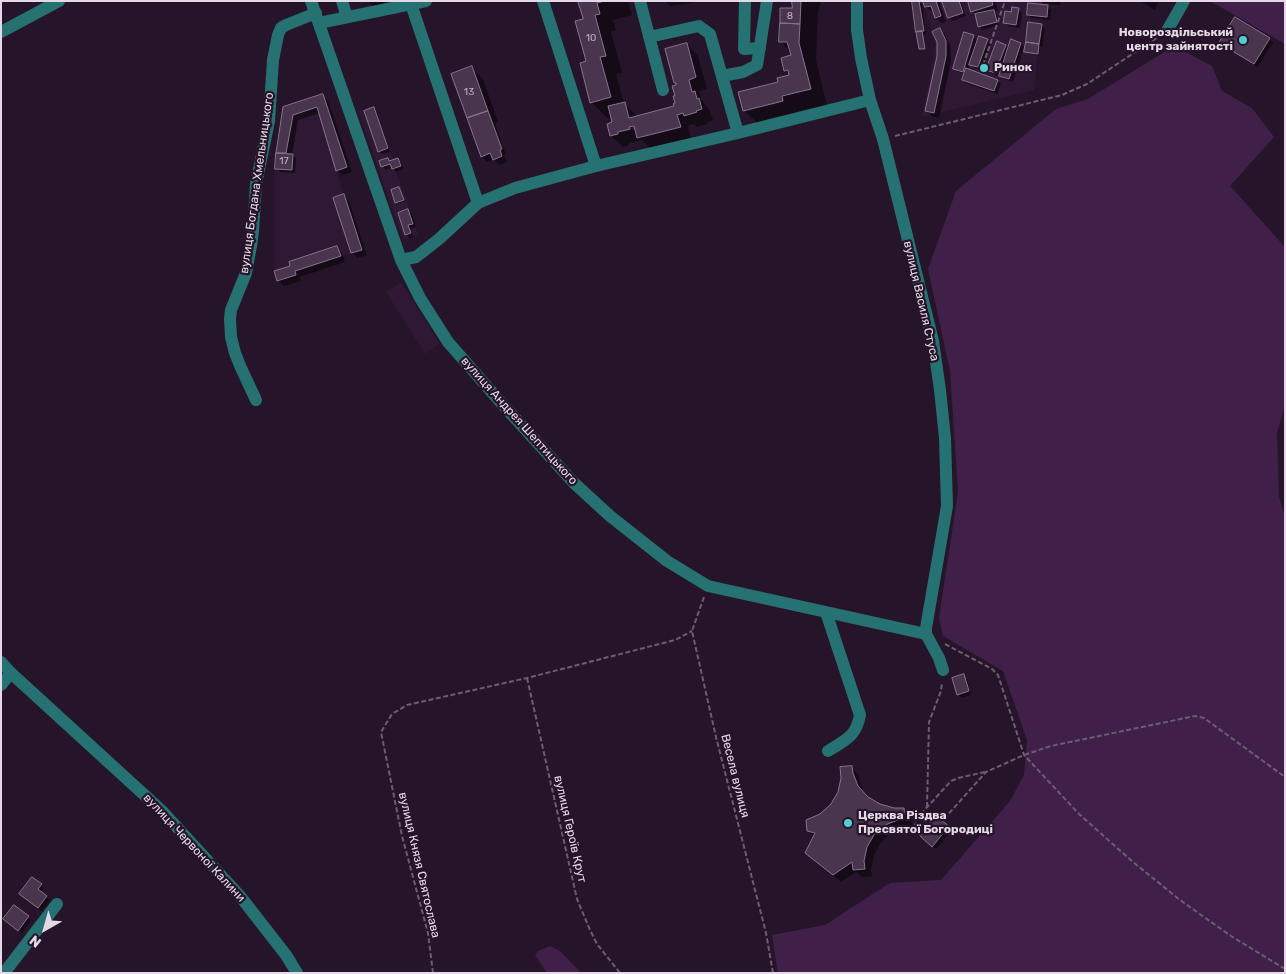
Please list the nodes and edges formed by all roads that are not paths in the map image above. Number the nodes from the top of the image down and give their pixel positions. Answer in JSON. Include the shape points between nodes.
{"nodes":[{"id":1,"x":59,"y":1,"type":"edge"},
{"id":2,"x":342,"y":1,"type":"edge"},
{"id":3,"x":543,"y":1,"type":"edge"},
{"id":4,"x":640,"y":1,"type":"edge"},
{"id":5,"x":745,"y":1,"type":"edge"},
{"id":6,"x":767,"y":1,"type":"edge"},
{"id":7,"x":857,"y":1,"type":"edge"},
{"id":8,"x":1184,"y":1,"type":"edge"},
{"id":9,"x":420,"y":2,"type":"edge"},
{"id":10,"x":316,"y":12,"type":"edge"},
{"id":11,"x":347,"y":17,"type":"junction"},
{"id":12,"x":1167,"y":31,"type":"road end"},
{"id":13,"x":1,"y":32,"type":"edge"},
{"id":14,"x":648,"y":37,"type":"junction"},
{"id":15,"x":760,"y":48,"type":"junction"},
{"id":16,"x":722,"y":76,"type":"junction"},
{"id":17,"x":663,"y":90,"type":"dead end"},
{"id":18,"x":870,"y":100,"type":"junction"},
{"id":19,"x":738,"y":133,"type":"junction"},
{"id":20,"x":596,"y":166,"type":"junction"},
{"id":21,"x":478,"y":203,"type":"junction"},
{"id":22,"x":401,"y":260,"type":"junction"},
{"id":23,"x":256,"y":400,"type":"dead end"},
{"id":24,"x":826,"y":612,"type":"junction"},
{"id":25,"x":926,"y":634,"type":"junction"},
{"id":26,"x":1,"y":662,"type":"edge"},
{"id":27,"x":943,"y":670,"type":"road end"},
{"id":28,"x":11,"y":673,"type":"junction"},
{"id":29,"x":1,"y":685,"type":"edge"},
{"id":30,"x":828,"y":751,"type":"dead end"},
{"id":31,"x":56,"y":904,"type":"dead end"},
{"id":32,"x":4,"y":973,"type":"edge"},
{"id":33,"x":297,"y":973,"type":"edge"}],
"edges":[{"from":1,"to":13,"type":"street"},
{"from":2,"to":11,"type":"street"},
{"from":3,"to":20,"type":"street"},
{"from":4,"to":14,"type":"street"},
{"from":5,"to":15,"type":"street","via":[[744,49]]},
{"from":6,"to":15,"type":"street"},
{"from":7,"to":18,"type":"street","name":"вулиця Василя Стуса","via":[[857,30]]},
{"from":8,"to":12,"type":"street"},
{"from":9,"to":11,"type":"street","name":"вулиця Богдана Хмельницького"},
{"from":9,"to":21,"type":"street"},
{"from":10,"to":11,"type":"street","name":"вулиця Богдана Хмельницького"},
{"from":10,"to":22,"type":"street","name":"вулиця Андрея Шептицького"},
{"from":10,"to":23,"type":"street","name":"вулиця Богдана Хмельницького","via":[[281,28],[278,35],[269,121],[256,184],[253,231],[246,272],[230,319],[235,353]]},
{"from":14,"to":16,"type":"street","via":[[699,26],[710,34]]},
{"from":14,"to":17,"type":"street"},
{"from":15,"to":16,"type":"street","via":[[757,65]]},
{"from":16,"to":19,"type":"street"},
{"from":18,"to":19,"type":"street"},
{"from":18,"to":25,"type":"street","name":"вулиця Василя Стуса","via":[[933,341],[940,390],[947,506]]},
{"from":19,"to":20,"type":"street"},
{"from":20,"to":21,"type":"street","via":[[515,188]]},
{"from":21,"to":22,"type":"street","via":[[416,257]]},
{"from":22,"to":24,"type":"street","name":"вулиця Андрея Шептицького","via":[[448,342],[574,482],[610,516],[660,555],[708,586]]},
{"from":24,"to":25,"type":"street","name":"вулиця Андрея Шептицького"},
{"from":24,"to":30,"type":"street","via":[[860,715],[851,736]]},
{"from":25,"to":27,"type":"street"},
{"from":26,"to":28,"type":"street","name":"вулиця Червоної Калини"},
{"from":28,"to":29,"type":"street"},
{"from":28,"to":33,"type":"street","name":"вулиця Червоної Калини","via":[[163,812],[240,896]]},
{"from":31,"to":32,"type":"street"}]}
